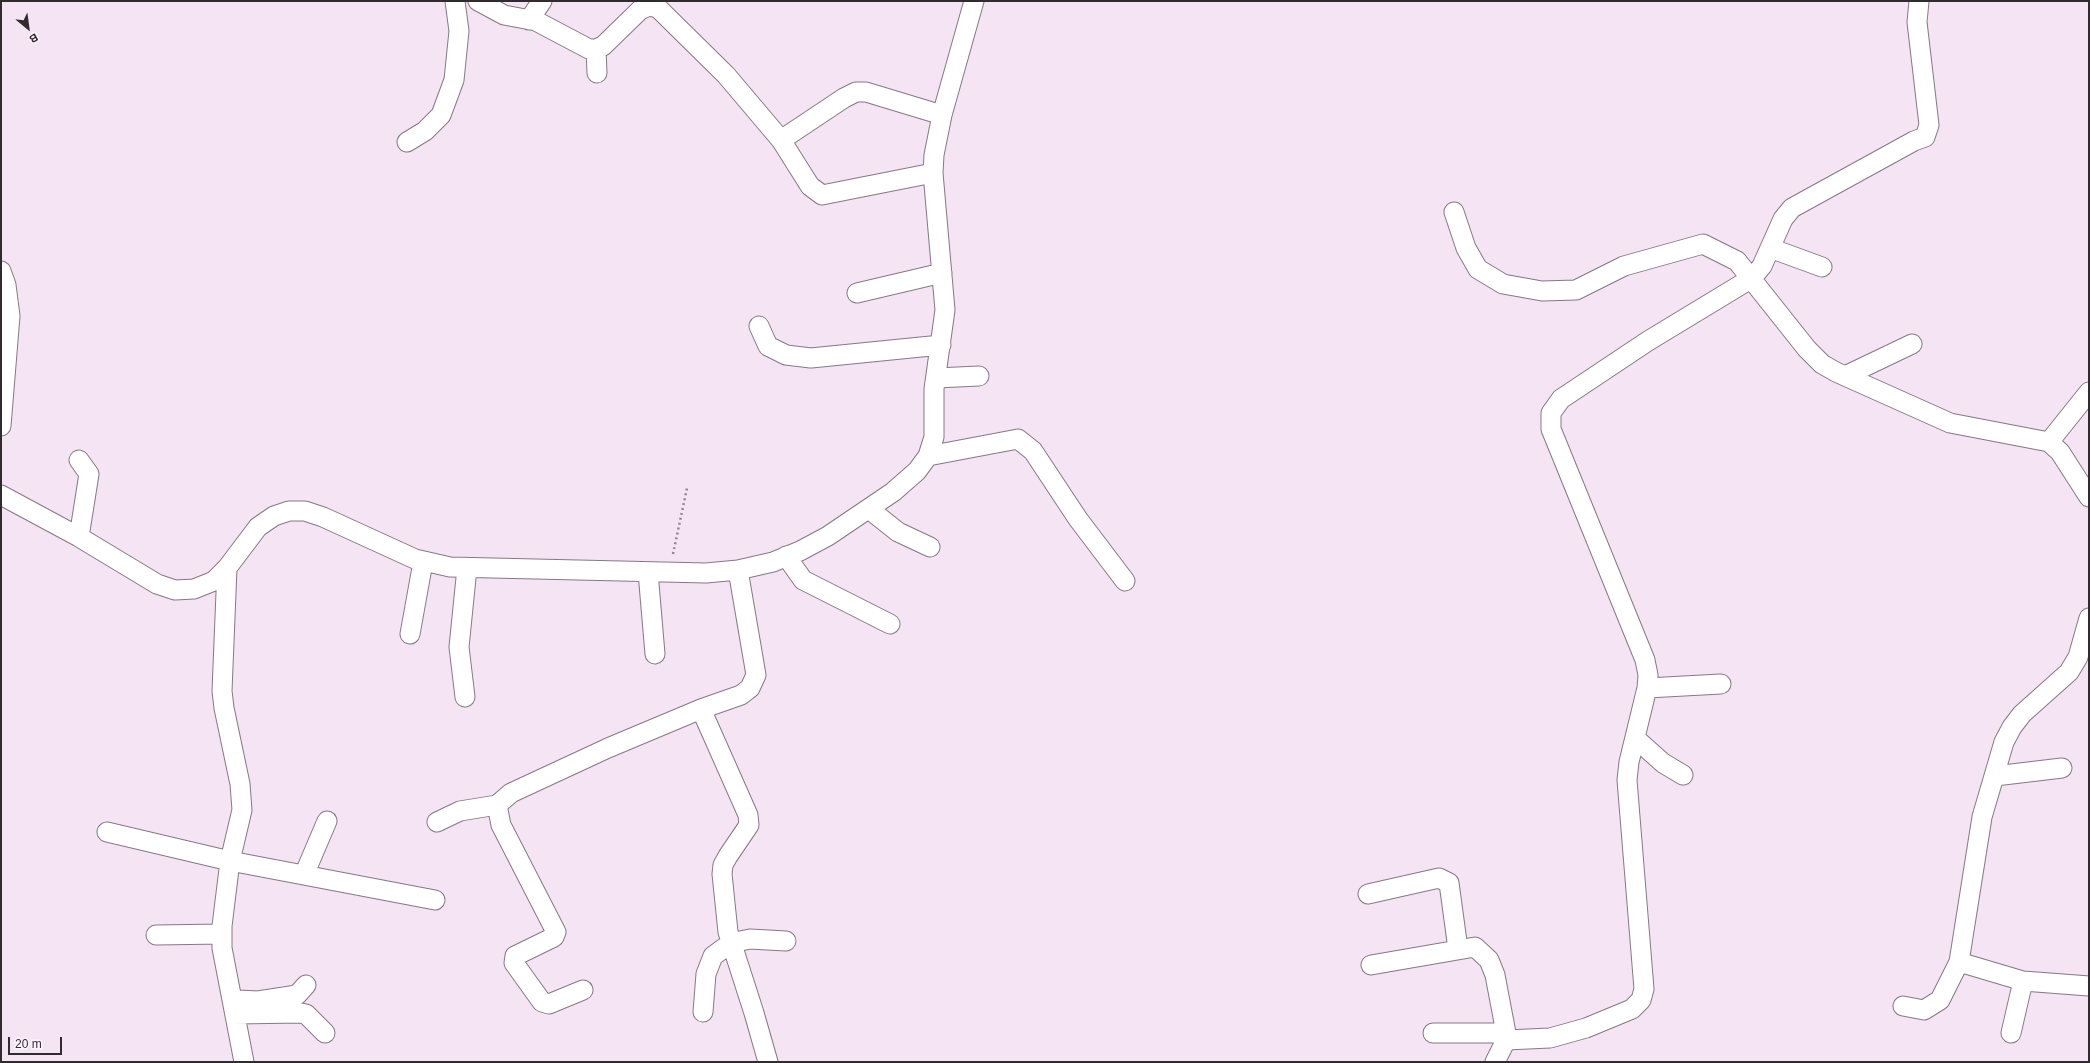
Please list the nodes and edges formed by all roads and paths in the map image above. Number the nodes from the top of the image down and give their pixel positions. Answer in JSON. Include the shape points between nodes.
{"nodes":[{"id":1,"x":455,"y":1,"type":"edge"},
{"id":2,"x":478,"y":1,"type":"edge"},
{"id":3,"x":542,"y":1,"type":"edge"},
{"id":4,"x":974,"y":1,"type":"edge"},
{"id":5,"x":1919,"y":1,"type":"edge"},
{"id":6,"x":529,"y":20,"type":"junction"},
{"id":7,"x":596,"y":49,"type":"junction"},
{"id":8,"x":597,"y":73,"type":"dead end"},
{"id":9,"x":942,"y":115,"type":"junction"},
{"id":10,"x":781,"y":140,"type":"junction"},
{"id":11,"x":407,"y":142,"type":"dead end"},
{"id":12,"x":933,"y":173,"type":"junction"},
{"id":13,"x":1454,"y":212,"type":"dead end"},
{"id":14,"x":1770,"y":248,"type":"junction"},
{"id":15,"x":1822,"y":267,"type":"dead end"},
{"id":16,"x":1,"y":271,"type":"edge"},
{"id":17,"x":942,"y":273,"type":"junction"},
{"id":18,"x":1752,"y":278,"type":"junction"},
{"id":19,"x":858,"y":293,"type":"dead end"},
{"id":20,"x":759,"y":326,"type":"dead end"},
{"id":21,"x":1912,"y":344,"type":"dead end"},
{"id":22,"x":941,"y":345,"type":"junction"},
{"id":23,"x":979,"y":376,"type":"dead end"},
{"id":24,"x":1845,"y":376,"type":"junction"},
{"id":25,"x":936,"y":378,"type":"junction"},
{"id":26,"x":2089,"y":392,"type":"edge"},
{"id":27,"x":1,"y":426,"type":"edge"},
{"id":28,"x":2049,"y":442,"type":"junction"},
{"id":29,"x":928,"y":456,"type":"junction"},
{"id":30,"x":79,"y":460,"type":"dead end"},
{"id":31,"x":688,"y":488,"type":"dead end"},
{"id":32,"x":2087,"y":489,"type":"edge"},
{"id":33,"x":1,"y":495,"type":"edge"},
{"id":34,"x":869,"y":509,"type":"junction"},
{"id":35,"x":79,"y":537,"type":"junction"},
{"id":36,"x":930,"y":547,"type":"dead end"},
{"id":37,"x":786,"y":556,"type":"junction"},
{"id":38,"x":423,"y":562,"type":"junction"},
{"id":39,"x":227,"y":568,"type":"junction"},
{"id":40,"x":466,"y":568,"type":"junction"},
{"id":41,"x":738,"y":570,"type":"junction"},
{"id":42,"x":648,"y":572,"type":"junction"},
{"id":43,"x":669,"y":572,"type":"junction"},
{"id":44,"x":1125,"y":581,"type":"dead end"},
{"id":45,"x":2089,"y":618,"type":"edge"},
{"id":46,"x":890,"y":624,"type":"dead end"},
{"id":47,"x":410,"y":634,"type":"dead end"},
{"id":48,"x":655,"y":654,"type":"dead end"},
{"id":49,"x":1721,"y":684,"type":"dead end"},
{"id":50,"x":1647,"y":688,"type":"junction"},
{"id":51,"x":465,"y":697,"type":"dead end"},
{"id":52,"x":701,"y":709,"type":"junction"},
{"id":53,"x":1634,"y":738,"type":"junction"},
{"id":54,"x":2062,"y":768,"type":"dead end"},
{"id":55,"x":1683,"y":775,"type":"dead end"},
{"id":56,"x":1994,"y":776,"type":"junction"},
{"id":57,"x":496,"y":805,"type":"junction"},
{"id":58,"x":327,"y":821,"type":"dead end"},
{"id":59,"x":437,"y":822,"type":"dead end"},
{"id":60,"x":107,"y":832,"type":"dead end"},
{"id":61,"x":230,"y":861,"type":"junction"},
{"id":62,"x":304,"y":875,"type":"junction"},
{"id":63,"x":1368,"y":894,"type":"dead end"},
{"id":64,"x":434,"y":900,"type":"dead end"},
{"id":65,"x":222,"y":934,"type":"junction"},
{"id":66,"x":156,"y":935,"type":"dead end"},
{"id":67,"x":786,"y":941,"type":"dead end"},
{"id":68,"x":731,"y":943,"type":"junction"},
{"id":69,"x":1458,"y":949,"type":"junction"},
{"id":70,"x":1959,"y":962,"type":"junction"},
{"id":71,"x":1371,"y":965,"type":"dead end"},
{"id":72,"x":2023,"y":980,"type":"junction"},
{"id":73,"x":306,"y":985,"type":"dead end"},
{"id":74,"x":2089,"y":986,"type":"edge"},
{"id":75,"x":583,"y":990,"type":"dead end"},
{"id":76,"x":1904,"y":1006,"type":"dead end"},
{"id":77,"x":234,"y":1007,"type":"junction"},
{"id":78,"x":703,"y":1012,"type":"dead end"},
{"id":79,"x":325,"y":1033,"type":"dead end"},
{"id":80,"x":1433,"y":1033,"type":"dead end"},
{"id":81,"x":2010,"y":1033,"type":"dead end"},
{"id":82,"x":1506,"y":1036,"type":"junction"},
{"id":83,"x":244,"y":1062,"type":"edge"},
{"id":84,"x":768,"y":1062,"type":"edge"},
{"id":85,"x":1495,"y":1062,"type":"edge"}],
"edges":[{"from":1,"to":11,"type":"street","via":[[460,30],[454,80],[441,115],[425,131]]},
{"from":2,"to":6,"type":"street","via":[[504,15]]},
{"from":3,"to":6,"type":"street"},
{"from":4,"to":9,"type":"street"},
{"from":5,"to":14,"type":"street","via":[[1917,22],[1929,125],[1925,137],[1792,208],[1783,219]]},
{"from":6,"to":7,"type":"street"},
{"from":7,"to":8,"type":"street"},
{"from":7,"to":10,"type":"street","via":[[603,46],[640,10],[649,6],[658,8],[717,66]]},
{"from":9,"to":10,"type":"street","via":[[866,92],[856,92]]},
{"from":9,"to":12,"type":"street"},
{"from":10,"to":12,"type":"street","via":[[810,186],[822,195]]},
{"from":12,"to":17,"type":"street"},
{"from":13,"to":18,"type":"street","via":[[1466,248],[1478,269],[1503,284],[1542,291],[1576,290],[1624,266],[1703,244],[1737,261]]},
{"from":14,"to":15,"type":"street"},
{"from":14,"to":18,"type":"street","via":[[1762,266]]},
{"from":16,"to":27,"type":"street","via":[[10,316]]},
{"from":17,"to":19,"type":"street"},
{"from":17,"to":22,"type":"street","via":[[945,310]]},
{"from":18,"to":24,"type":"street","via":[[1807,349],[1822,364]]},
{"from":18,"to":50,"type":"street","via":[[1648,341],[1561,399],[1551,413],[1551,429],[1645,660]]},
{"from":20,"to":22,"type":"street","via":[[768,346],[786,355],[811,358]]},
{"from":21,"to":24,"type":"street"},
{"from":22,"to":25,"type":"street"},
{"from":23,"to":25,"type":"street"},
{"from":24,"to":28,"type":"street","via":[[1950,423]]},
{"from":25,"to":29,"type":"street","via":[[934,437]]},
{"from":26,"to":28,"type":"street"},
{"from":28,"to":32,"type":"street","via":[[2060,452]]},
{"from":29,"to":34,"type":"street","via":[[917,471]]},
{"from":29,"to":44,"type":"street","via":[[1018,439],[1032,451],[1078,519]]},
{"from":30,"to":35,"type":"street","via":[[89,474]]},
{"from":31,"to":43,"type":"path"},
{"from":33,"to":35,"type":"street"},
{"from":34,"to":36,"type":"street","via":[[898,532]]},
{"from":34,"to":37,"type":"street","via":[[828,536]]},
{"from":35,"to":39,"type":"street","via":[[157,584],[175,590],[194,589],[214,581]]},
{"from":37,"to":41,"type":"street"},
{"from":37,"to":46,"type":"street","via":[[803,580]]},
{"from":38,"to":39,"type":"street","via":[[323,518],[305,512],[290,511],[274,516],[258,527]]},
{"from":38,"to":40,"type":"street"},
{"from":38,"to":47,"type":"street"},
{"from":39,"to":61,"type":"street","via":[[222,692],[242,797],[242,810]]},
{"from":40,"to":42,"type":"street"},
{"from":40,"to":51,"type":"street","via":[[459,647]]},
{"from":41,"to":43,"type":"street","via":[[706,573]]},
{"from":41,"to":52,"type":"street","via":[[756,675],[750,688],[741,695]]},
{"from":42,"to":43,"type":"street"},
{"from":42,"to":48,"type":"street"},
{"from":45,"to":56,"type":"street","via":[[2078,657],[2069,672],[2022,714],[2012,727],[2004,742]]},
{"from":49,"to":50,"type":"street"},
{"from":50,"to":53,"type":"street"},
{"from":52,"to":57,"type":"street","via":[[511,793]]},
{"from":52,"to":68,"type":"street","via":[[748,815],[749,825],[723,865]]},
{"from":53,"to":55,"type":"street","via":[[1663,763]]},
{"from":53,"to":82,"type":"street","via":[[1627,780],[1644,989],[1640,1000],[1632,1009],[1568,1034],[1550,1038]]},
{"from":54,"to":56,"type":"street"},
{"from":56,"to":70,"type":"street","via":[[1982,817]]},
{"from":57,"to":59,"type":"street","via":[[460,811]]},
{"from":57,"to":75,"type":"street","via":[[501,825],[556,932],[554,937],[514,956],[514,963],[542,1002],[549,1004]]},
{"from":58,"to":62,"type":"street"},
{"from":60,"to":61,"type":"street"},
{"from":61,"to":62,"type":"street"},
{"from":61,"to":65,"type":"street"},
{"from":62,"to":64,"type":"street"},
{"from":63,"to":69,"type":"street","via":[[1439,878],[1449,883]]},
{"from":65,"to":66,"type":"street"},
{"from":65,"to":77,"type":"street","via":[[225,969]]},
{"from":67,"to":68,"type":"street","via":[[750,939]]},
{"from":68,"to":78,"type":"street","via":[[713,956],[706,974]]},
{"from":68,"to":84,"type":"street"},
{"from":69,"to":71,"type":"street"},
{"from":69,"to":82,"type":"street","via":[[1475,947],[1489,960],[1495,975]]},
{"from":70,"to":72,"type":"street"},
{"from":70,"to":76,"type":"street","via":[[1940,1000],[1924,1010]]},
{"from":72,"to":74,"type":"street"},
{"from":72,"to":81,"type":"street"},
{"from":73,"to":77,"type":"street","via":[[297,996]]},
{"from":77,"to":79,"type":"street","via":[[306,1014]]},
{"from":77,"to":83,"type":"street"},
{"from":80,"to":82,"type":"street"},
{"from":82,"to":85,"type":"street"}]}
